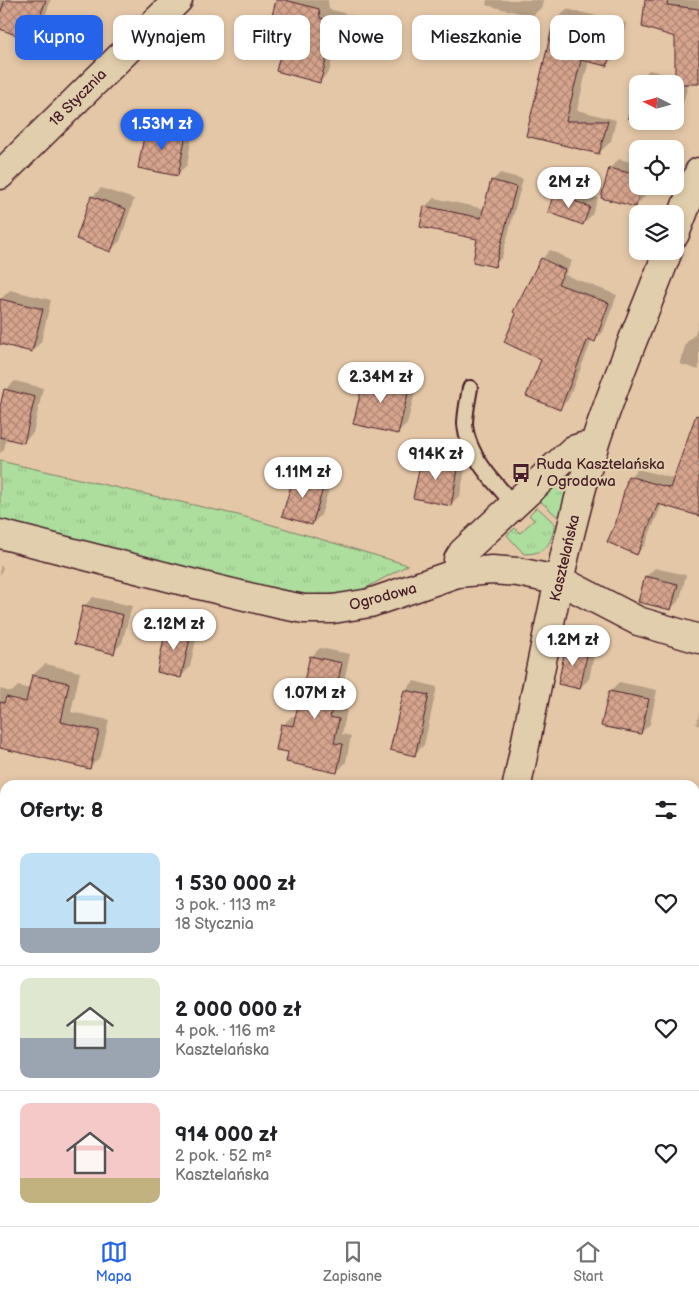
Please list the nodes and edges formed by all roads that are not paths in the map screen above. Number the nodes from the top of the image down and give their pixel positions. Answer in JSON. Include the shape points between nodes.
{"nodes":[{"id":1,"x":178,"y":0,"type":"edge"},
{"id":2,"x":699,"y":172,"type":"edge"},
{"id":3,"x":0,"y":176,"type":"edge"},
{"id":4,"x":684,"y":211,"type":"edge"},
{"id":5,"x":665,"y":260,"type":"edge"},
{"id":6,"x":470,"y":388,"type":"dead end"},
{"id":7,"x":593,"y":449,"type":"junction"},
{"id":8,"x":514,"y":504,"type":"junction"},
{"id":9,"x":0,"y":534,"type":"edge"},
{"id":10,"x":457,"y":574,"type":"junction"},
{"id":11,"x":559,"y":581,"type":"junction"},
{"id":12,"x":699,"y":639,"type":"edge"},
{"id":13,"x":518,"y":780,"type":"edge"}],
"edges":[{"from":1,"to":3,"type":"street","name":"18 Stycznia"},
{"from":2,"to":4,"type":"street"},
{"from":5,"to":7,"type":"street","name":"Kasztelańska"},
{"from":6,"to":8,"type":"lane","via":[[465,424],[470,445],[492,481]]},
{"from":7,"to":8,"type":"street","via":[[582,447],[573,450]]},
{"from":7,"to":11,"type":"street","name":"Kasztelańska"},
{"from":8,"to":10,"type":"street","via":[[463,552],[458,560]]},
{"from":9,"to":10,"type":"street","name":"Ogrodowa","via":[[304,609],[334,609],[370,603]]},
{"from":10,"to":11,"type":"street","name":"Ogrodowa","via":[[492,570]]},
{"from":11,"to":12,"type":"street","name":"Ogrodowa","via":[[638,622]]},
{"from":11,"to":13,"type":"street","name":"Kasztelańska"}]}
